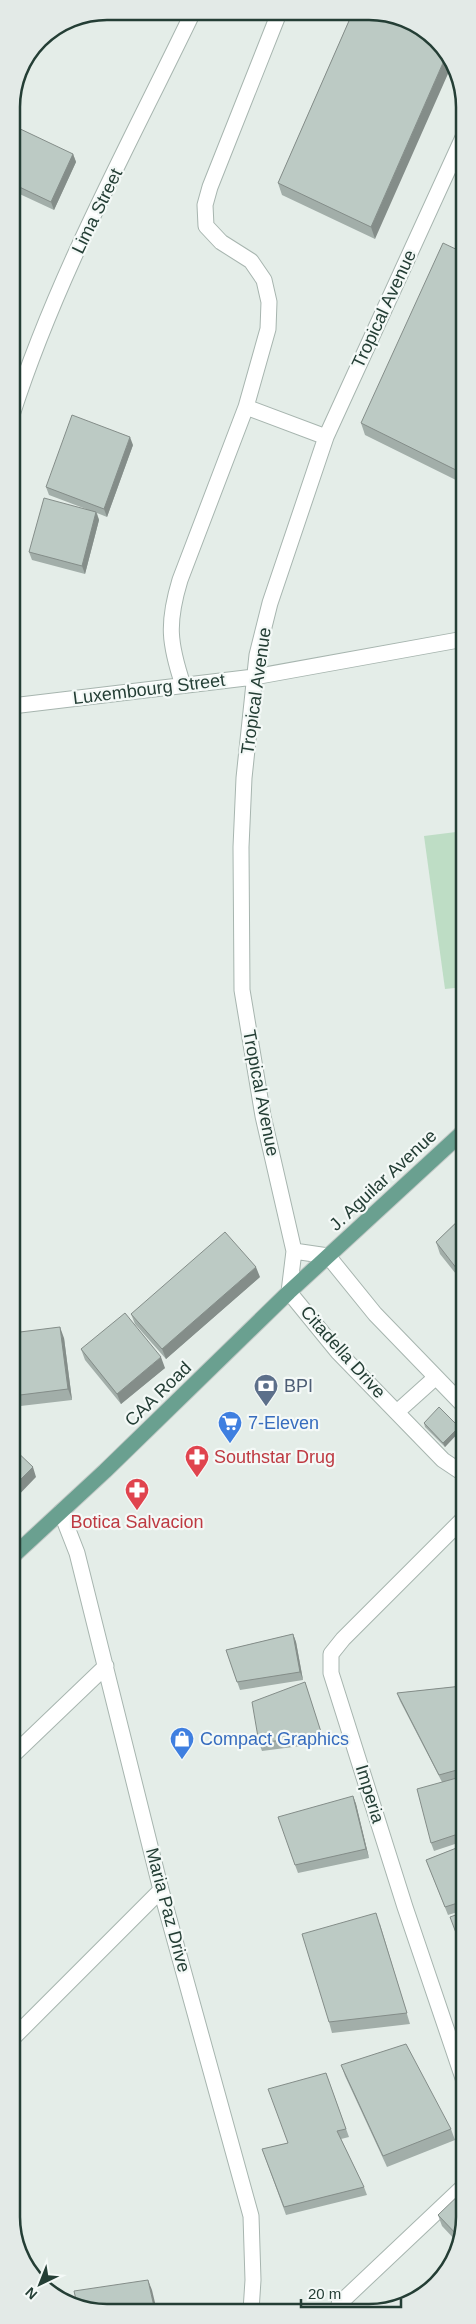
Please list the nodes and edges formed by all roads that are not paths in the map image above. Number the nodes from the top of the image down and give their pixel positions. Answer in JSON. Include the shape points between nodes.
{"nodes":[{"id":1,"x":189,"y":20,"type":"edge"},
{"id":2,"x":276,"y":20,"type":"edge"},
{"id":3,"x":456,"y":153,"type":"edge"},
{"id":4,"x":20,"y":390,"type":"edge"},
{"id":5,"x":246,"y":407,"type":"junction"},
{"id":6,"x":326,"y":437,"type":"junction"},
{"id":7,"x":456,"y":640,"type":"edge"},
{"id":8,"x":254,"y":676,"type":"junction"},
{"id":9,"x":183,"y":685,"type":"junction"},
{"id":10,"x":20,"y":705,"type":"edge"},
{"id":11,"x":456,"y":1137,"type":"edge"},
{"id":12,"x":294,"y":1251,"type":"junction"},
{"id":13,"x":328,"y":1256,"type":"junction"},
{"id":14,"x":289,"y":1292,"type":"junction"},
{"id":15,"x":436,"y":1377,"type":"junction"},
{"id":16,"x":456,"y":1398,"type":"edge"},
{"id":17,"x":397,"y":1412,"type":"junction"},
{"id":18,"x":456,"y":1469,"type":"edge"},
{"id":19,"x":61,"y":1512,"type":"junction"},
{"id":20,"x":456,"y":1526,"type":"edge"},
{"id":21,"x":20,"y":1550,"type":"edge"},
{"id":22,"x":106,"y":1666,"type":"junction"},
{"id":23,"x":20,"y":1748,"type":"edge"},
{"id":24,"x":161,"y":1890,"type":"junction"},
{"id":25,"x":20,"y":2031,"type":"edge"},
{"id":26,"x":456,"y":2060,"type":"edge"},
{"id":27,"x":456,"y":2193,"type":"edge"},
{"id":28,"x":252,"y":2304,"type":"edge"},
{"id":29,"x":339,"y":2304,"type":"dead end"}],
"edges":[{"from":1,"to":4,"type":"street","name":"Lima Street","via":[[64,278]]},
{"from":2,"to":5,"type":"street","via":[[205,205],[206,226],[221,242],[251,261],[264,280],[269,302],[268,329]]},
{"from":3,"to":6,"type":"street","name":"Tropical Avenue"},
{"from":5,"to":6,"type":"street"},
{"from":5,"to":9,"type":"street","via":[[172,607],[172,653]]},
{"from":6,"to":8,"type":"street","name":"Tropical Avenue","via":[[270,603]]},
{"from":7,"to":8,"type":"street","name":"Luxembourg Street"},
{"from":8,"to":9,"type":"street","name":"Luxembourg Street"},
{"from":8,"to":12,"type":"street","name":"Tropical Avenue","via":[[240,847],[242,990],[264,1116]]},
{"from":9,"to":10,"type":"street","name":"Luxembourg Street"},
{"from":11,"to":13,"type":"main road","name":"J. Aguilar Avenue"},
{"from":12,"to":13,"type":"street"},
{"from":12,"to":14,"type":"street","name":"Tropical Avenue"},
{"from":13,"to":14,"type":"main road","name":"CAA Road"},
{"from":13,"to":15,"type":"street","via":[[376,1314]]},
{"from":14,"to":17,"type":"street","name":"Citadella Drive","via":[[338,1352]]},
{"from":14,"to":19,"type":"main road","name":"CAA Road"},
{"from":15,"to":16,"type":"street"},
{"from":15,"to":17,"type":"street","name":"Citadella Drive"},
{"from":17,"to":18,"type":"street","name":"Citadella Drive","via":[[442,1460]]},
{"from":19,"to":21,"type":"main road","name":"CAA Road"},
{"from":19,"to":22,"type":"street","name":"Maria Paz Drive","via":[[77,1553]]},
{"from":20,"to":26,"type":"street","name":"Imperia","via":[[331,1654],[334,1682]]},
{"from":22,"to":23,"type":"street"},
{"from":22,"to":24,"type":"street","name":"Maria Paz Drive"},
{"from":24,"to":25,"type":"street"},
{"from":24,"to":28,"type":"street","name":"Maria Paz Drive","via":[[251,2216]]},
{"from":27,"to":29,"type":"street"}]}
